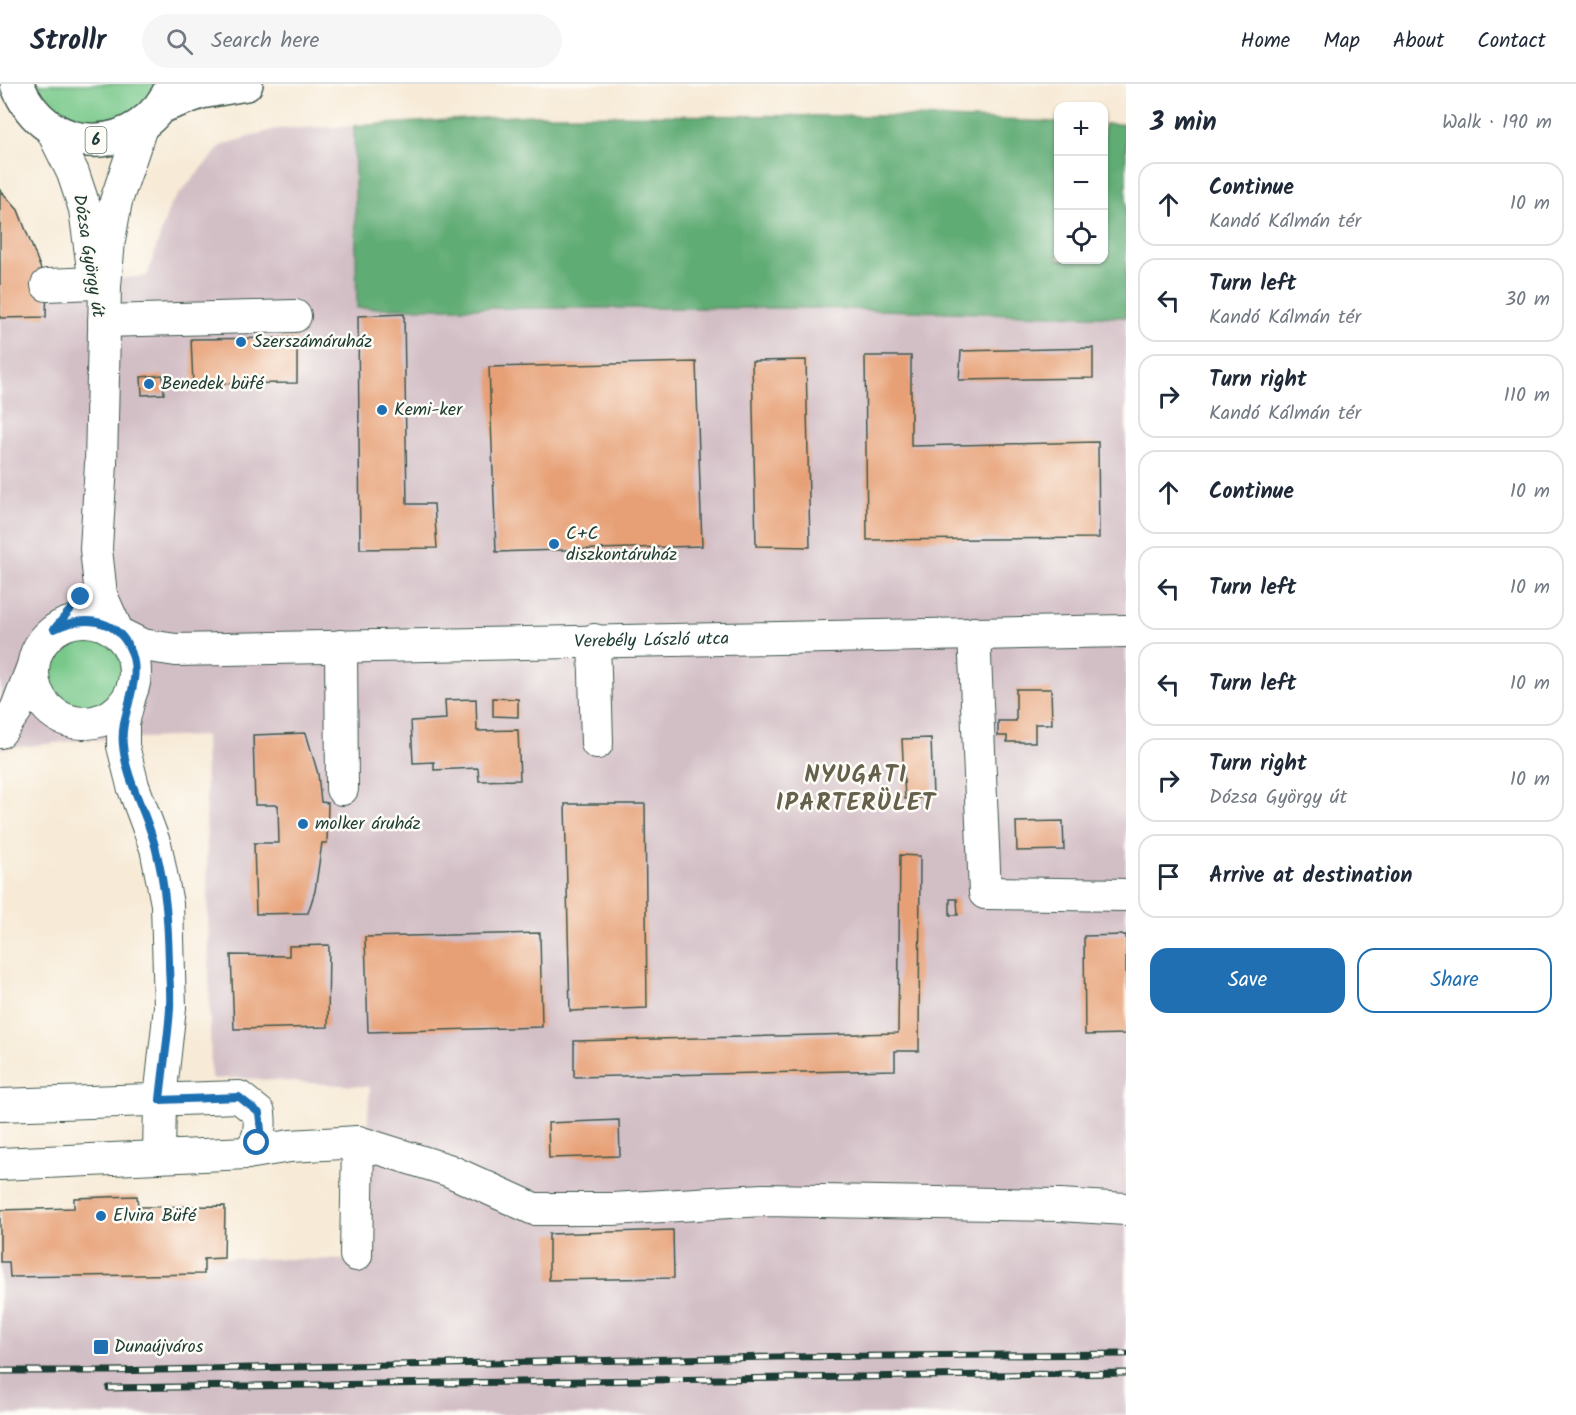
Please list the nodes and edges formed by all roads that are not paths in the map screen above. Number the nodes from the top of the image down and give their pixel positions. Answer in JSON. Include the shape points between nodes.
{"nodes":[{"id":1,"x":246,"y":84,"type":"edge"},
{"id":2,"x":13,"y":90,"type":"edge"},
{"id":3,"x":158,"y":106,"type":"edge"},
{"id":4,"x":51,"y":128,"type":"junction"},
{"id":5,"x":94,"y":283,"type":"junction"},
{"id":6,"x":47,"y":285,"type":"dead end"},
{"id":7,"x":296,"y":316,"type":"dead end"},
{"id":8,"x":104,"y":321,"type":"junction"},
{"id":9,"x":102,"y":354,"type":"junction"},
{"id":10,"x":96,"y":549,"type":"junction"},
{"id":11,"x":54,"y":629,"type":"junction"},
{"id":12,"x":1126,"y":631,"type":"edge"},
{"id":13,"x":118,"y":633,"type":"junction"},
{"id":14,"x":974,"y":633,"type":"junction"},
{"id":15,"x":594,"y":640,"type":"junction"},
{"id":16,"x":341,"y":646,"type":"junction"},
{"id":17,"x":176,"y":650,"type":"junction"},
{"id":18,"x":33,"y":666,"type":"junction"},
{"id":19,"x":133,"y":687,"type":"junction"},
{"id":20,"x":68,"y":721,"type":"junction"},
{"id":21,"x":0,"y":732,"type":"edge"},
{"id":22,"x":0,"y":740,"type":"edge"},
{"id":23,"x":597,"y":743,"type":"dead end"},
{"id":24,"x":133,"y":786,"type":"junction"},
{"id":25,"x":342,"y":789,"type":"dead end"},
{"id":26,"x":1126,"y":895,"type":"edge"},
{"id":27,"x":160,"y":1100,"type":"junction"},
{"id":28,"x":0,"y":1105,"type":"edge"},
{"id":29,"x":358,"y":1142,"type":"junction"},
{"id":30,"x":247,"y":1153,"type":"junction"},
{"id":31,"x":159,"y":1157,"type":"junction"},
{"id":32,"x":0,"y":1164,"type":"edge"},
{"id":33,"x":1126,"y":1209,"type":"edge"},
{"id":34,"x":356,"y":1255,"type":"dead end"}],
"edges":[{"from":1,"to":3,"type":"main road","number":"6","via":[[201,92]]},
{"from":2,"to":4,"type":"main road","number":"6"},
{"from":3,"to":4,"type":"main road","number":"6","via":[[129,133],[103,140],[76,139]]},
{"from":3,"to":8,"type":"street","name":"Dózsa György út","via":[[116,201],[109,240]]},
{"from":4,"to":5,"type":"street","name":"Dózsa György út","via":[[85,209]]},
{"from":5,"to":6,"type":"street"},
{"from":5,"to":9,"type":"street","name":"Dózsa György út"},
{"from":7,"to":8,"type":"street"},
{"from":8,"to":9,"type":"street","name":"Dózsa György út"},
{"from":9,"to":10,"type":"street","name":"Dózsa György út"},
{"from":10,"to":11,"type":"street","name":"Dózsa György út","via":[[81,597]]},
{"from":10,"to":13,"type":"street","name":"Dózsa György út","via":[[101,595]]},
{"from":11,"to":13,"type":"street","via":[[87,620]]},
{"from":11,"to":18,"type":"street","via":[[43,641]]},
{"from":12,"to":14,"type":"street","name":"Verebély László utca"},
{"from":13,"to":17,"type":"street","name":"Verebély László utca","via":[[141,645]]},
{"from":13,"to":19,"type":"street","via":[[135,662]]},
{"from":14,"to":15,"type":"street","name":"Verebély László utca"},
{"from":14,"to":26,"type":"street","via":[[985,893]]},
{"from":15,"to":16,"type":"street","name":"Verebély László utca"},
{"from":15,"to":23,"type":"street"},
{"from":16,"to":17,"type":"street","name":"Verebély László utca"},
{"from":16,"to":25,"type":"street"},
{"from":17,"to":19,"type":"street","name":"Verebély László utca","via":[[153,662]]},
{"from":18,"to":20,"type":"street","via":[[35,690],[44,705]]},
{"from":18,"to":21,"type":"street","via":[[16,710]]},
{"from":19,"to":20,"type":"street","via":[[120,709],[106,719],[90,723]]},
{"from":19,"to":24,"type":"street","via":[[123,723],[123,746]]},
{"from":20,"to":22,"type":"street","via":[[27,726]]},
{"from":20,"to":24,"type":"street","via":[[96,735]]},
{"from":24,"to":27,"type":"street","via":[[156,848],[167,904],[170,1007]]},
{"from":27,"to":28,"type":"street"},
{"from":27,"to":30,"type":"street","via":[[239,1097],[259,1113],[261,1130],[257,1143]]},
{"from":27,"to":31,"type":"street"},
{"from":29,"to":30,"type":"street"},
{"from":29,"to":33,"type":"street","via":[[448,1170],[534,1209],[614,1209],[763,1200]]},
{"from":29,"to":34,"type":"street"},
{"from":30,"to":31,"type":"street"},
{"from":31,"to":32,"type":"street"}]}
